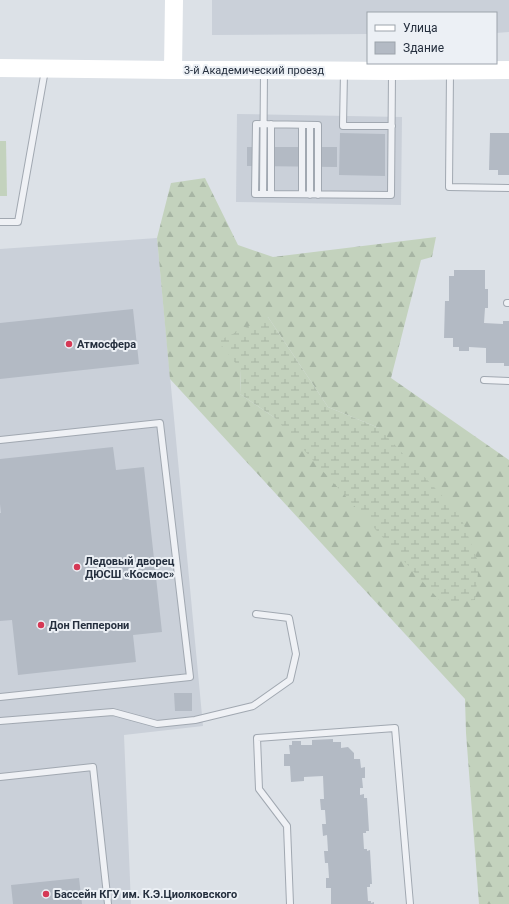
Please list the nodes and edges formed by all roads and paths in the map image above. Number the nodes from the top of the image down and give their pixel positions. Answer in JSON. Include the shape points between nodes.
{"nodes":[{"id":1,"x":174,"y":0,"type":"edge"},
{"id":2,"x":0,"y":68,"type":"edge"},
{"id":3,"x":46,"y":69,"type":"junction"},
{"id":4,"x":173,"y":70,"type":"junction"},
{"id":5,"x":264,"y":70,"type":"junction"},
{"id":6,"x":344,"y":70,"type":"junction"},
{"id":7,"x":450,"y":70,"type":"junction"},
{"id":8,"x":509,"y":70,"type":"edge"},
{"id":9,"x":392,"y":71,"type":"junction"},
{"id":10,"x":264,"y":124,"type":"junction"},
{"id":11,"x":271,"y":124,"type":"junction"},
{"id":12,"x":302,"y":125,"type":"junction"},
{"id":13,"x":310,"y":125,"type":"junction"},
{"id":14,"x":392,"y":126,"type":"junction"},
{"id":15,"x":509,"y":188,"type":"edge"},
{"id":16,"x":263,"y":194,"type":"junction"},
{"id":17,"x":271,"y":194,"type":"junction"},
{"id":18,"x":302,"y":194,"type":"junction"},
{"id":19,"x":310,"y":195,"type":"junction"},
{"id":20,"x":318,"y":195,"type":"junction"},
{"id":21,"x":0,"y":222,"type":"edge"},
{"id":22,"x":484,"y":380,"type":"dead end"},
{"id":23,"x":509,"y":381,"type":"edge"},
{"id":24,"x":0,"y":440,"type":"edge"},
{"id":25,"x":256,"y":614,"type":"dead end"},
{"id":26,"x":0,"y":696,"type":"edge"},
{"id":27,"x":0,"y":721,"type":"edge"},
{"id":28,"x":0,"y":777,"type":"edge"},
{"id":29,"x":108,"y":904,"type":"edge"},
{"id":30,"x":290,"y":904,"type":"edge"},
{"id":31,"x":410,"y":904,"type":"edge"}],
"edges":[{"from":1,"to":4,"type":"street"},
{"from":2,"to":3,"type":"street","name":"3-й Академический проезд"},
{"from":3,"to":4,"type":"street","name":"3-й Академический проезд"},
{"from":3,"to":21,"type":"lane","via":[[18,222]]},
{"from":4,"to":5,"type":"street","name":"3-й Академический проезд"},
{"from":5,"to":6,"type":"street","name":"3-й Академический проезд"},
{"from":5,"to":10,"type":"lane"},
{"from":6,"to":9,"type":"street","name":"3-й Академический проезд"},
{"from":6,"to":14,"type":"lane","via":[[343,126]]},
{"from":7,"to":8,"type":"street","name":"3-й Академический проезд"},
{"from":7,"to":9,"type":"street","name":"3-й Академический проезд"},
{"from":7,"to":15,"type":"lane","via":[[449,187]]},
{"from":9,"to":14,"type":"lane"},
{"from":10,"to":11,"type":"lane"},
{"from":10,"to":16,"type":"lane"},
{"from":10,"to":16,"type":"lane","via":[[256,124],[255,194]]},
{"from":11,"to":12,"type":"lane"},
{"from":11,"to":17,"type":"lane"},
{"from":12,"to":13,"type":"lane"},
{"from":12,"to":18,"type":"lane"},
{"from":13,"to":19,"type":"lane"},
{"from":13,"to":20,"type":"lane","via":[[318,125]]},
{"from":14,"to":20,"type":"lane","via":[[391,195]]},
{"from":16,"to":17,"type":"lane"},
{"from":17,"to":18,"type":"lane"},
{"from":18,"to":19,"type":"lane"},
{"from":19,"to":20,"type":"lane"},
{"from":22,"to":23,"type":"lane"},
{"from":24,"to":26,"type":"lane","via":[[160,423],[190,677]]},
{"from":25,"to":27,"type":"lane","via":[[289,618],[296,654],[290,680],[253,706],[195,720],[157,724],[113,712]]},
{"from":28,"to":29,"type":"lane","via":[[93,767]]},
{"from":30,"to":31,"type":"lane","via":[[287,826],[260,789],[257,738],[395,728]]}]}
